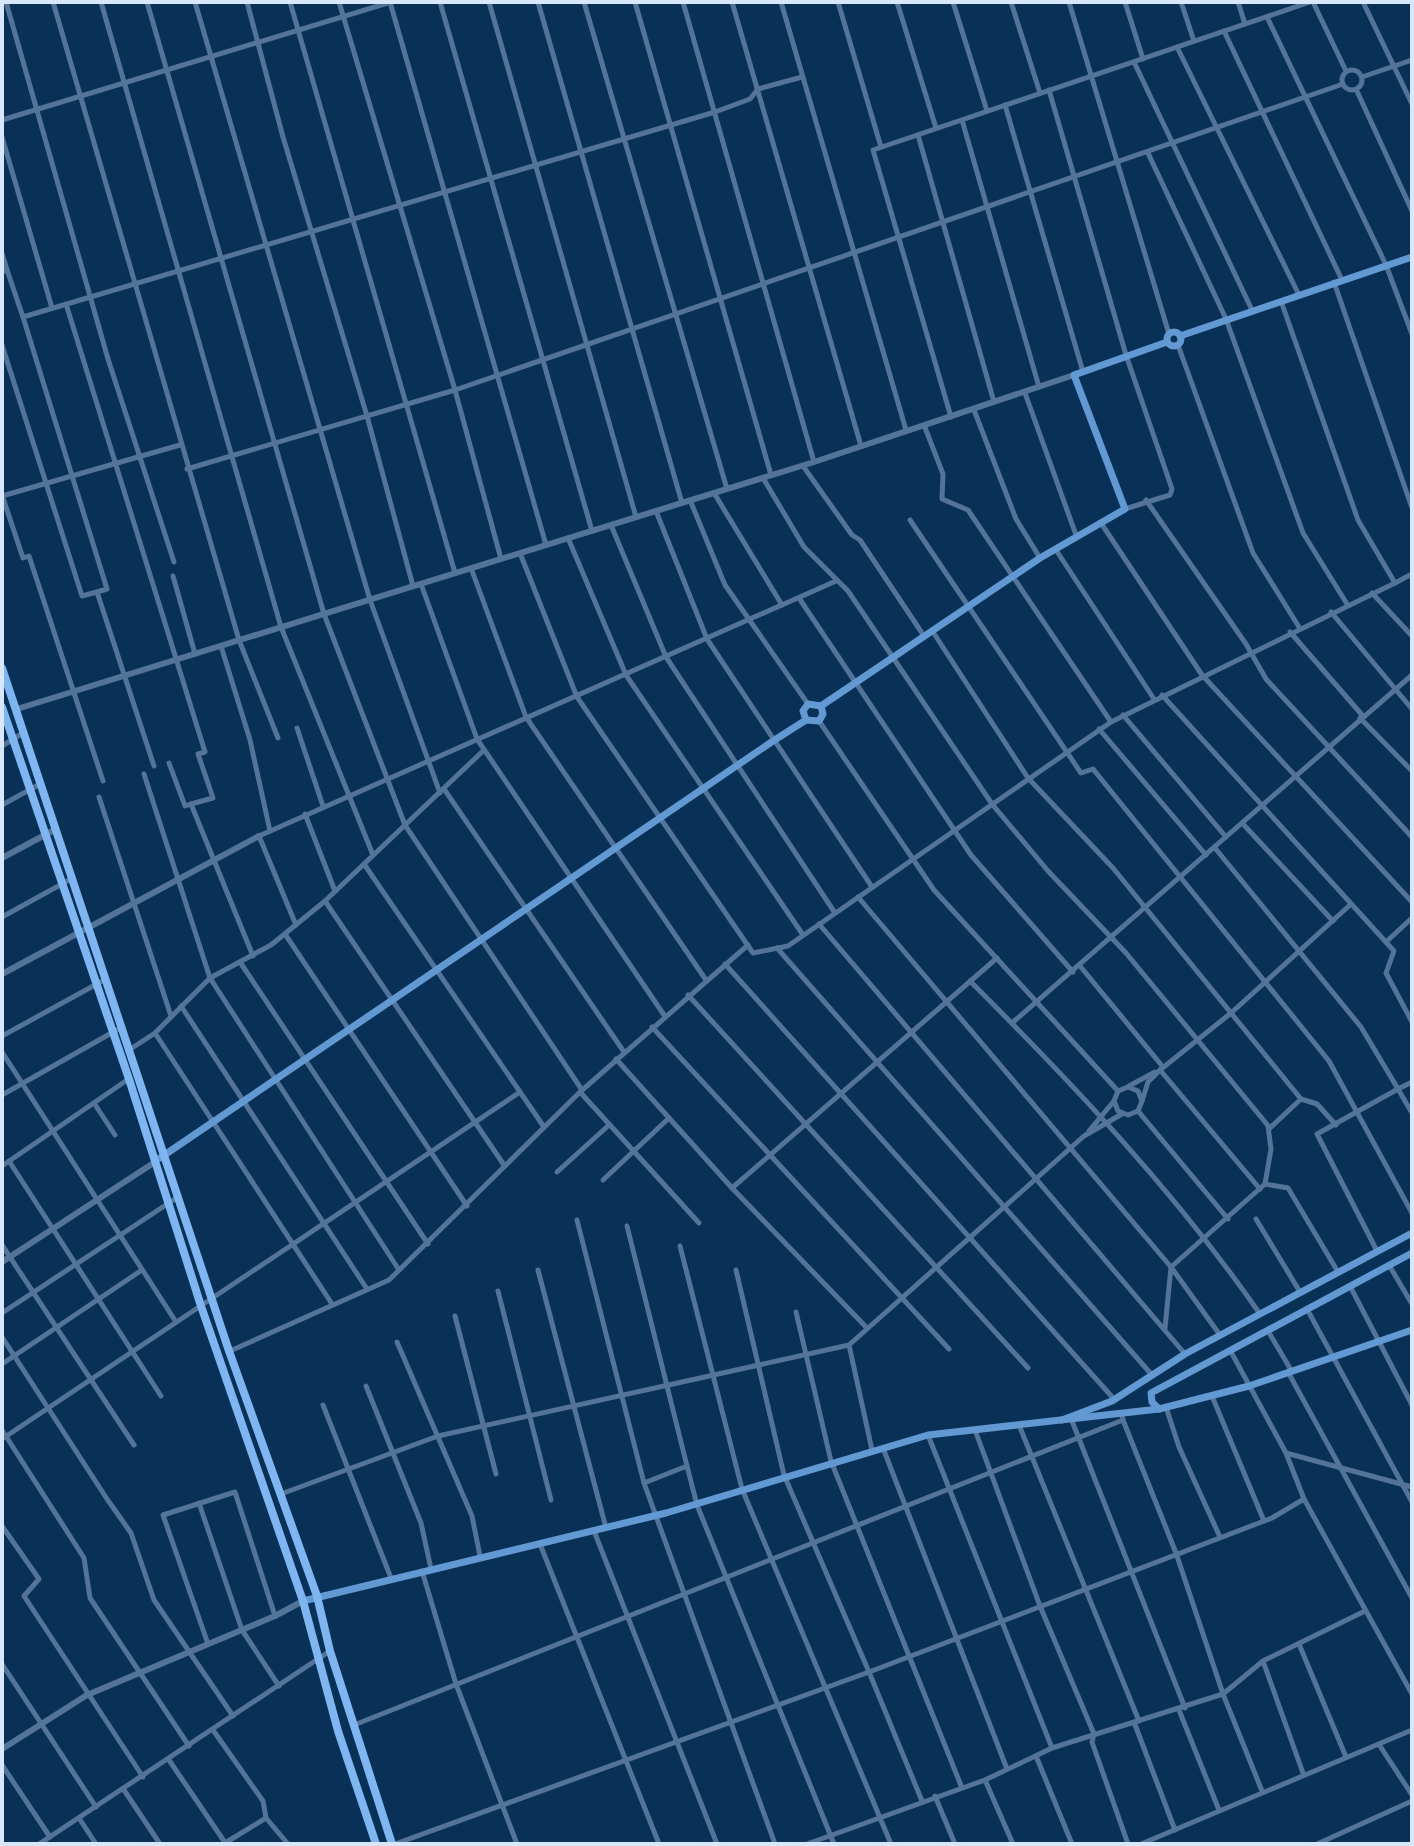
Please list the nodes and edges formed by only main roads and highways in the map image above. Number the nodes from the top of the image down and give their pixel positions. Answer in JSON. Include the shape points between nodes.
{"nodes":[{"id":1,"x":1412,"y":257,"type":"edge"},
{"id":2,"x":1168,"y":338,"type":"junction"},
{"id":3,"x":1179,"y":340,"type":"junction"},
{"id":4,"x":2,"y":668,"type":"edge"},
{"id":5,"x":821,"y":706,"type":"junction"},
{"id":6,"x":2,"y":707,"type":"edge"},
{"id":7,"x":806,"y":720,"type":"junction"},
{"id":8,"x":133,"y":1076,"type":"junction"},
{"id":9,"x":164,"y":1156,"type":"junction"},
{"id":10,"x":155,"y":1162,"type":"junction"},
{"id":11,"x":1412,"y":1233,"type":"edge"},
{"id":12,"x":1412,"y":1253,"type":"edge"},
{"id":13,"x":1412,"y":1330,"type":"edge"},
{"id":14,"x":1163,"y":1408,"type":"junction"},
{"id":15,"x":1054,"y":1422,"type":"junction"},
{"id":16,"x":317,"y":1596,"type":"junction"},
{"id":17,"x":303,"y":1601,"type":"junction"},
{"id":18,"x":376,"y":1844,"type":"edge"},
{"id":19,"x":394,"y":1844,"type":"edge"}],
"edges":[{"from":1,"to":3,"type":"main road","via":[[1298,293]]},
{"from":2,"to":3,"type":"main road"},
{"from":2,"to":3,"type":"main road","via":[[1173,332]]},
{"from":2,"to":5,"type":"main road","via":[[1074,375],[1125,509],[1040,558]]},
{"from":4,"to":8,"type":"main road","via":[[122,1027]]},
{"from":5,"to":7,"type":"main road","via":[[819,721]]},
{"from":5,"to":7,"type":"main road","via":[[808,704],[803,711]]},
{"from":6,"to":8,"type":"main road","via":[[113,1032]]},
{"from":7,"to":9,"type":"main road"},
{"from":8,"to":9,"type":"main road"},
{"from":8,"to":10,"type":"main road"},
{"from":9,"to":10,"type":"main road"},
{"from":9,"to":16,"type":"main road"},
{"from":10,"to":17,"type":"main road"},
{"from":11,"to":15,"type":"main road","via":[[1185,1354],[1114,1399]]},
{"from":12,"to":14,"type":"main road","via":[[1151,1393],[1152,1402]]},
{"from":13,"to":14,"type":"main road","via":[[1249,1386]]},
{"from":14,"to":15,"type":"main road","via":[[1122,1418]]},
{"from":15,"to":16,"type":"main road","via":[[928,1435],[653,1517]]},
{"from":16,"to":17,"type":"main road"},
{"from":16,"to":19,"type":"main road"},
{"from":17,"to":18,"type":"main road"}]}
